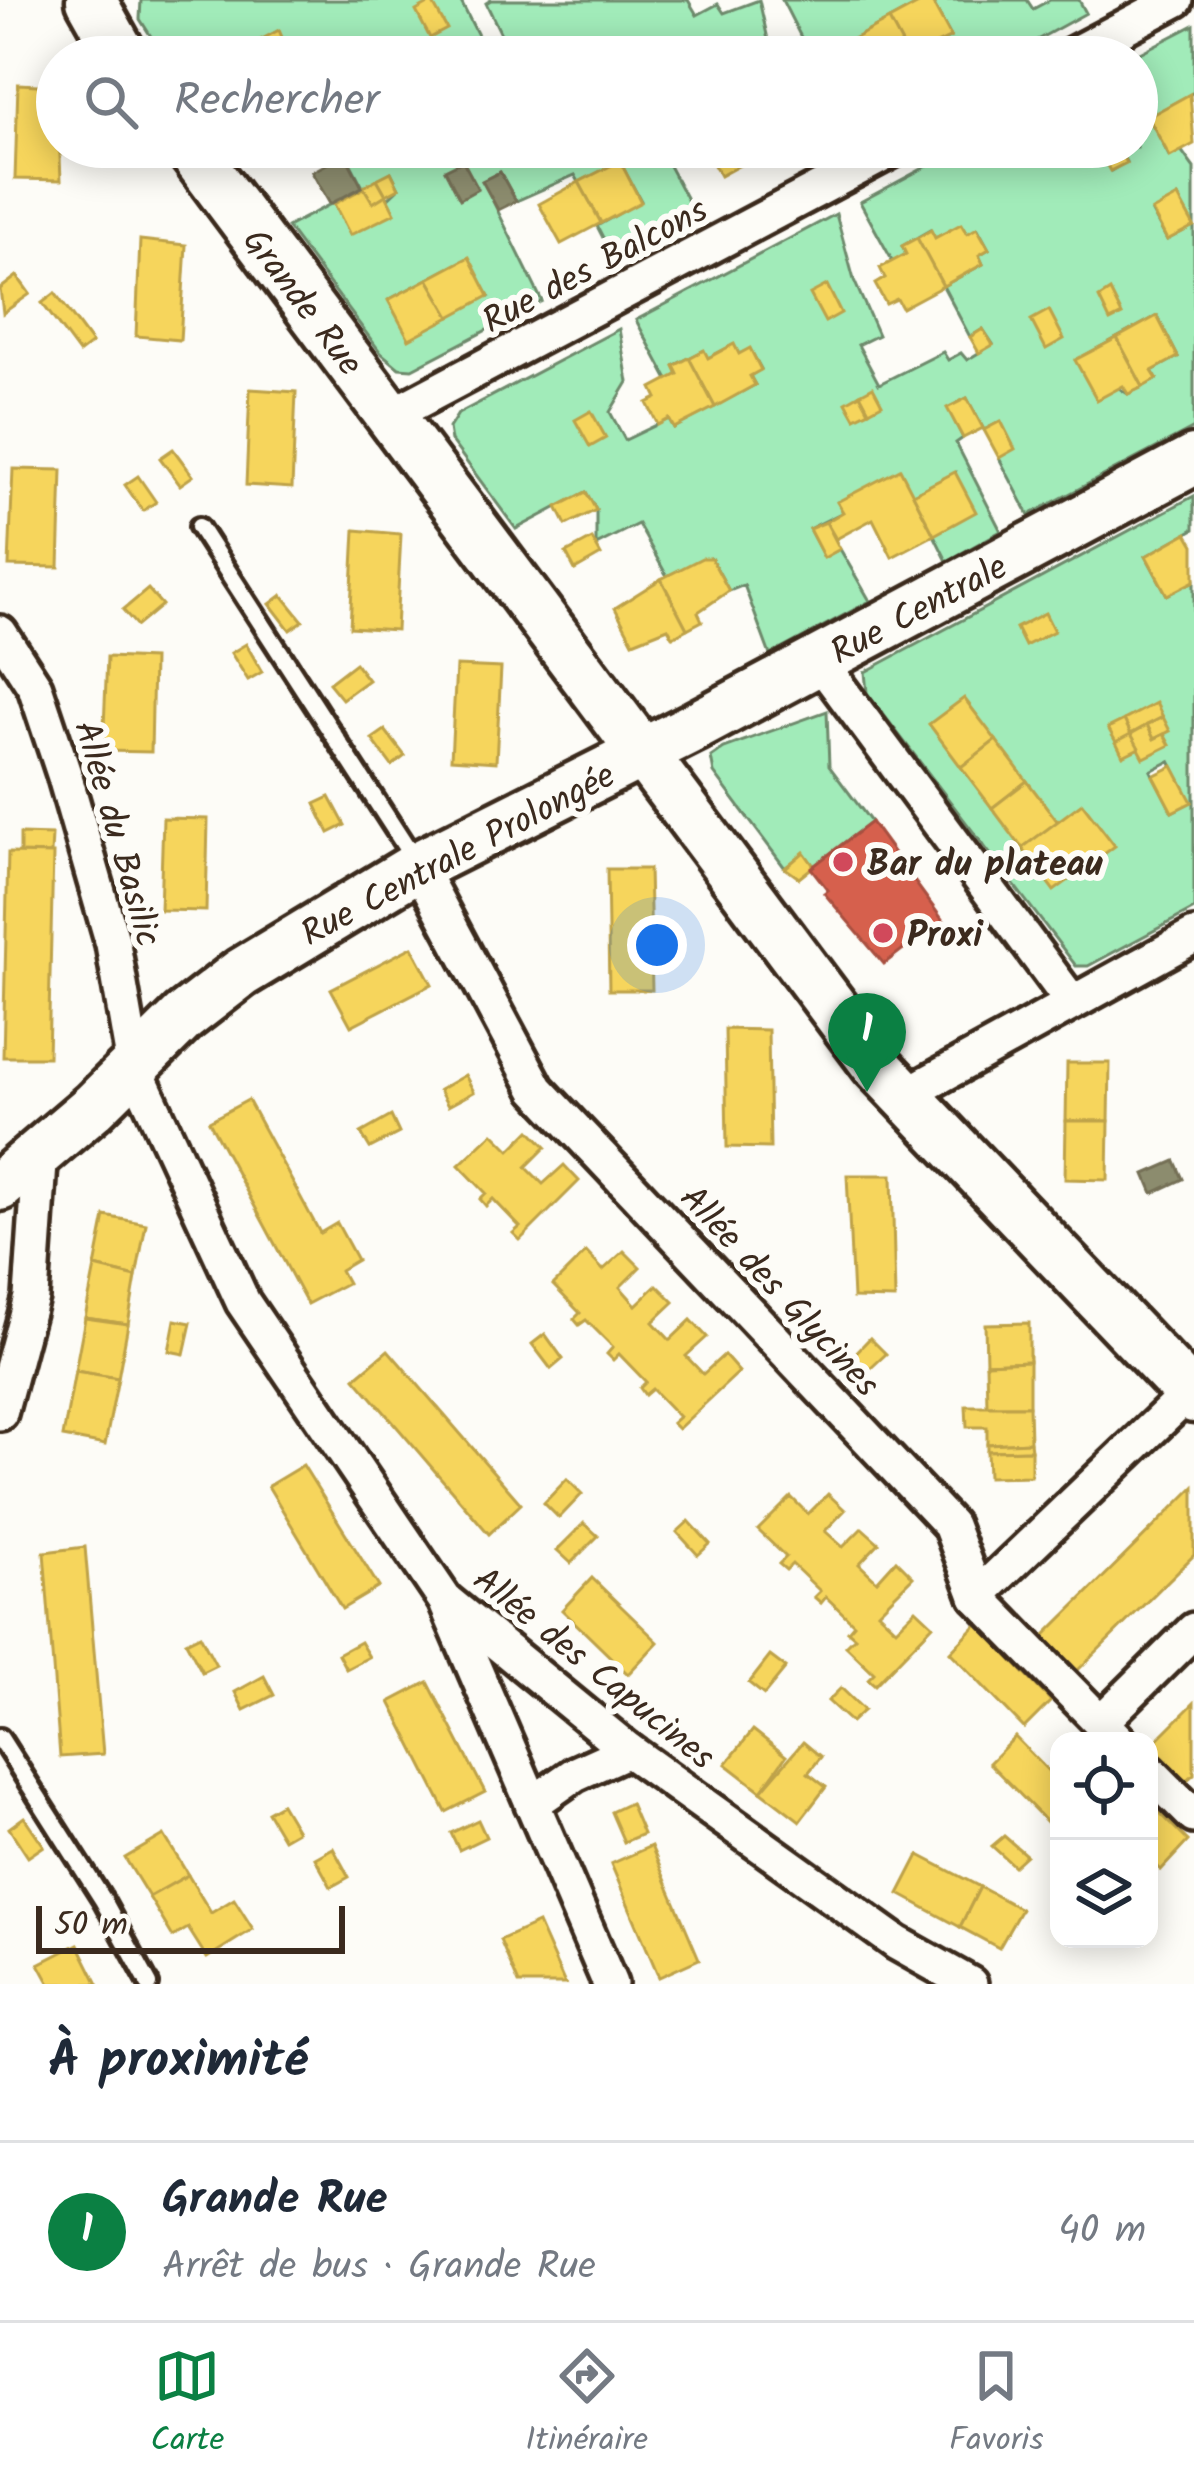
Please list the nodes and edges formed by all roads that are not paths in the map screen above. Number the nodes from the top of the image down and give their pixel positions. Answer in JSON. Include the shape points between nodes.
{"nodes":[{"id":1,"x":91,"y":0,"type":"edge"},
{"id":2,"x":1176,"y":0,"type":"edge"},
{"id":3,"x":111,"y":36,"type":"edge"},
{"id":4,"x":1108,"y":36,"type":"edge"},
{"id":5,"x":205,"y":168,"type":"edge"},
{"id":6,"x":858,"y":168,"type":"edge"},
{"id":7,"x":390,"y":416,"type":"junction"},
{"id":8,"x":1194,"y":460,"type":"edge"},
{"id":9,"x":199,"y":527,"type":"dead end"},
{"id":10,"x":0,"y":633,"type":"edge"},
{"id":11,"x":819,"y":661,"type":"junction"},
{"id":12,"x":641,"y":755,"type":"junction"},
{"id":13,"x":418,"y":866,"type":"junction"},
{"id":14,"x":1194,"y":936,"type":"edge"},
{"id":15,"x":1071,"y":1001,"type":"junction"},
{"id":16,"x":134,"y":1066,"type":"junction"},
{"id":17,"x":902,"y":1097,"type":"junction"},
{"id":18,"x":41,"y":1149,"type":"junction"},
{"id":19,"x":0,"y":1186,"type":"edge"},
{"id":20,"x":1191,"y":1396,"type":"edge"},
{"id":21,"x":0,"y":1413,"type":"edge"},
{"id":22,"x":977,"y":1597,"type":"junction"},
{"id":23,"x":445,"y":1600,"type":"junction"},
{"id":24,"x":1194,"y":1630,"type":"edge"},
{"id":25,"x":1110,"y":1731,"type":"edge"},
{"id":26,"x":0,"y":1738,"type":"edge"},
{"id":27,"x":628,"y":1750,"type":"junction"},
{"id":28,"x":1158,"y":1780,"type":"edge"},
{"id":29,"x":532,"y":1804,"type":"junction"},
{"id":30,"x":1194,"y":1816,"type":"edge"},
{"id":31,"x":149,"y":1984,"type":"edge"},
{"id":32,"x":610,"y":1984,"type":"edge"},
{"id":33,"x":970,"y":1984,"type":"edge"}],
"edges":[{"from":1,"to":3,"type":"street"},
{"from":2,"to":4,"type":"street"},
{"from":5,"to":7,"type":"street","name":"Grande Rue"},
{"from":6,"to":7,"type":"street","name":"Rue des Balcons"},
{"from":7,"to":12,"type":"street","name":"Grande Rue"},
{"from":8,"to":11,"type":"street","name":"Rue Centrale"},
{"from":9,"to":13,"type":"lane"},
{"from":10,"to":16,"type":"street","name":"Allée du Basilic","via":[[35,687],[64,774],[113,944]]},
{"from":11,"to":12,"type":"street","name":"Rue Centrale"},
{"from":11,"to":15,"type":"street"},
{"from":12,"to":13,"type":"street","name":"Rue Centrale Prolongée"},
{"from":12,"to":17,"type":"street","name":"Grande Rue"},
{"from":13,"to":16,"type":"street","name":"Rue Centrale Prolongée","via":[[242,973]]},
{"from":13,"to":22,"type":"street","name":"Allée des Glycines","via":[[537,1089],[950,1525]]},
{"from":14,"to":15,"type":"street"},
{"from":15,"to":17,"type":"street"},
{"from":16,"to":18,"type":"street","name":"Rue Centrale Prolongée"},
{"from":16,"to":23,"type":"street","name":"Allée des Capucines","via":[[243,1301]]},
{"from":17,"to":20,"type":"street","name":"Grande Rue"},
{"from":18,"to":19,"type":"street","name":"Rue Centrale Prolongée"},
{"from":18,"to":21,"type":"street","via":[[31,1297]]},
{"from":20,"to":22,"type":"street"},
{"from":22,"to":25,"type":"street","name":"Allée des Glycines"},
{"from":23,"to":27,"type":"street","name":"Allée des Capucines"},
{"from":23,"to":29,"type":"street"},
{"from":24,"to":25,"type":"street"},
{"from":26,"to":31,"type":"lane"},
{"from":27,"to":29,"type":"street"},
{"from":27,"to":33,"type":"street","name":"Allée des Capucines","via":[[898,1943]]},
{"from":28,"to":30,"type":"street"},
{"from":29,"to":32,"type":"street"}]}
